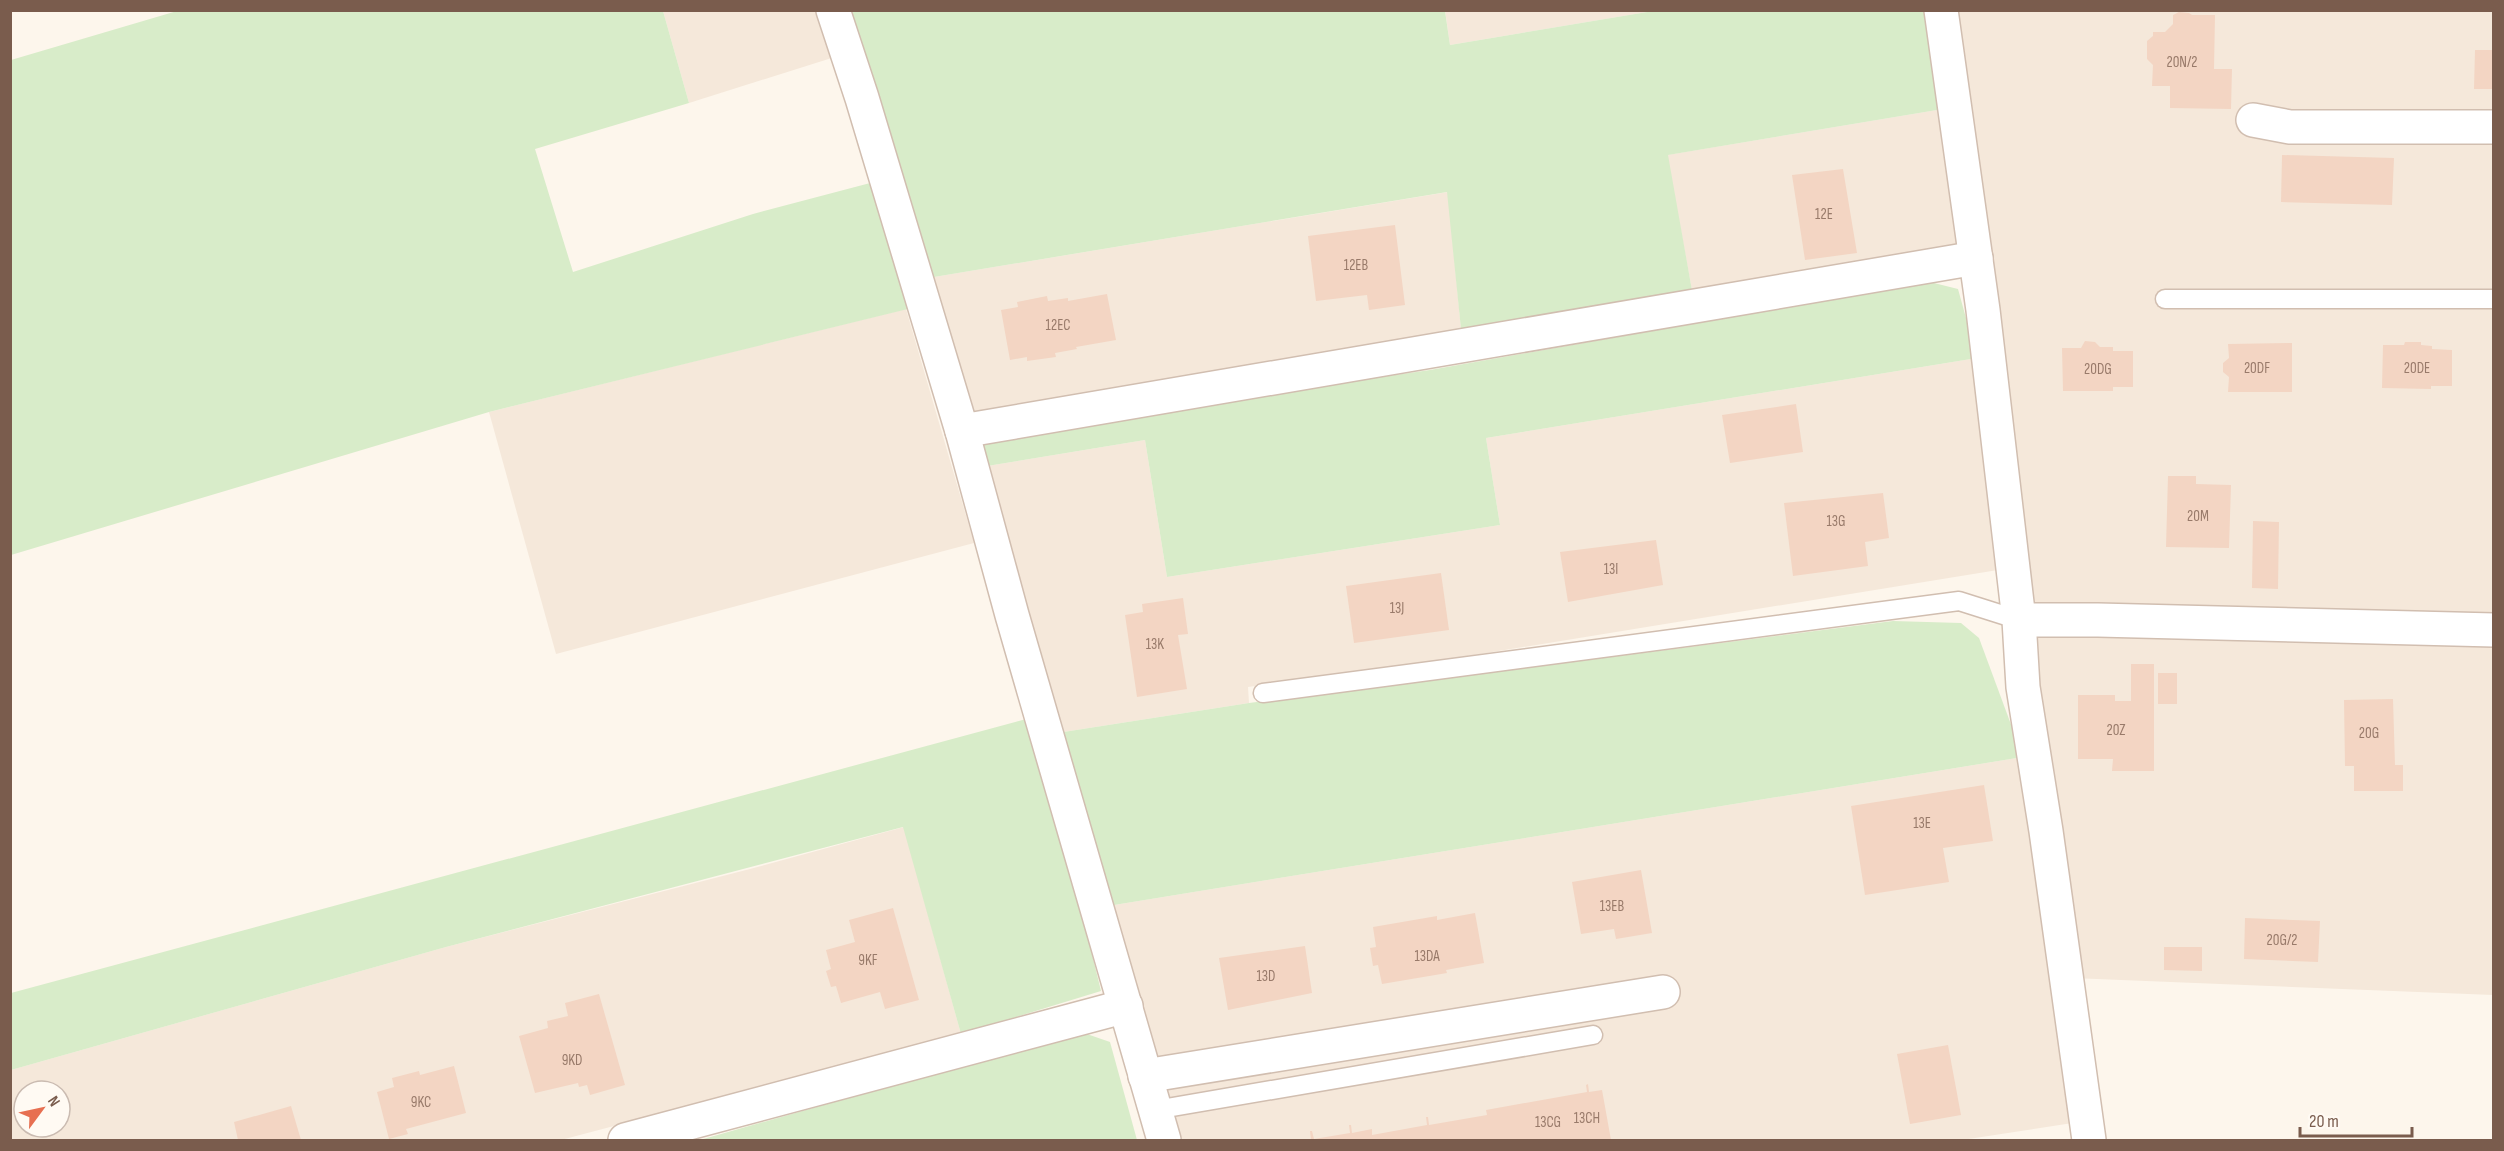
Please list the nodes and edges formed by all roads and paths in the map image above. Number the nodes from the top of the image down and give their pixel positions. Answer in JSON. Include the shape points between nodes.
{"nodes":[{"id":1,"x":833,"y":10,"type":"edge"},
{"id":2,"x":1941,"y":10,"type":"edge"},
{"id":3,"x":2253,"y":120,"type":"dead end"},
{"id":4,"x":2493,"y":127,"type":"edge"},
{"id":5,"x":1976,"y":258,"type":"junction"},
{"id":6,"x":2165,"y":299,"type":"dead end"},
{"id":7,"x":2493,"y":299,"type":"edge"},
{"id":8,"x":962,"y":431,"type":"junction"},
{"id":9,"x":2019,"y":620,"type":"junction"},
{"id":10,"x":2493,"y":630,"type":"edge"},
{"id":11,"x":1263,"y":693,"type":"dead end"},
{"id":12,"x":1663,"y":992,"type":"dead end"},
{"id":13,"x":1126,"y":1006,"type":"junction"},
{"id":14,"x":1593,"y":1035,"type":"dead end"},
{"id":15,"x":1145,"y":1076,"type":"junction"},
{"id":16,"x":1160,"y":1125,"type":"edge"},
{"id":17,"x":625,"y":1140,"type":"edge"},
{"id":18,"x":2089,"y":1140,"type":"edge"}],
"edges":[{"from":1,"to":8,"type":"street"},
{"from":2,"to":5,"type":"street"},
{"from":3,"to":4,"type":"street","via":[[2290,127]]},
{"from":5,"to":8,"type":"street"},
{"from":5,"to":9,"type":"street"},
{"from":6,"to":7,"type":"lane"},
{"from":8,"to":13,"type":"street"},
{"from":9,"to":10,"type":"street"},
{"from":9,"to":11,"type":"lane","via":[[1959,601]]},
{"from":9,"to":18,"type":"street","via":[[2023,687]]},
{"from":12,"to":15,"type":"street"},
{"from":13,"to":15,"type":"street"},
{"from":13,"to":17,"type":"street"},
{"from":14,"to":16,"type":"lane"},
{"from":15,"to":16,"type":"street"}]}
